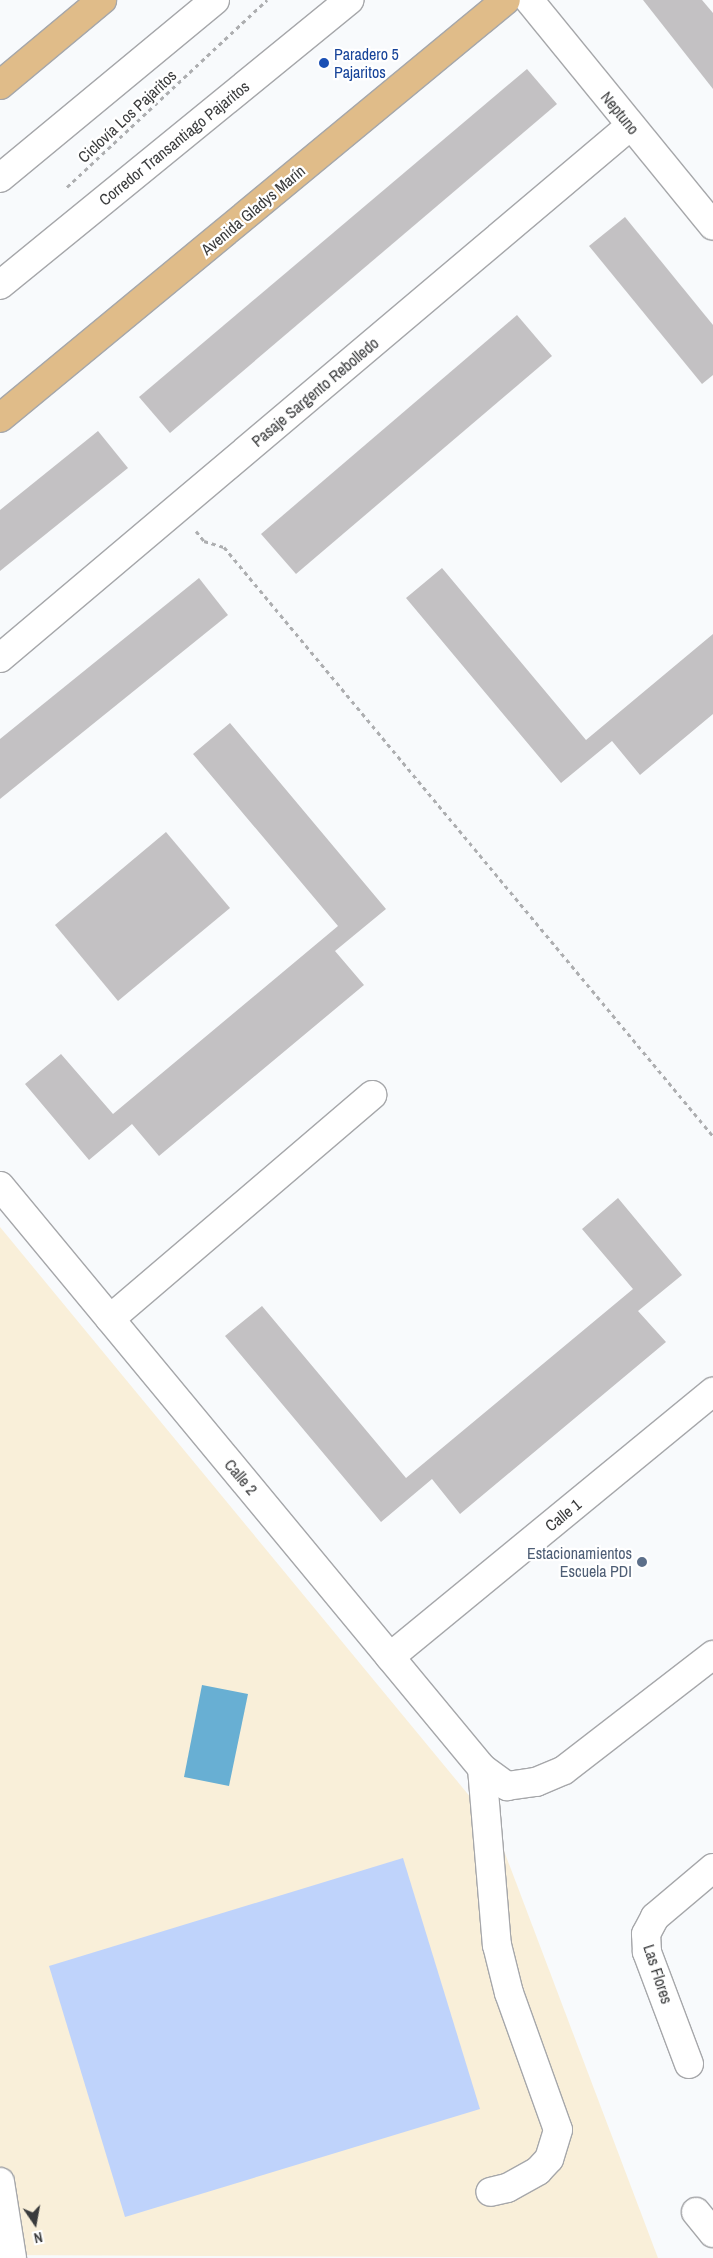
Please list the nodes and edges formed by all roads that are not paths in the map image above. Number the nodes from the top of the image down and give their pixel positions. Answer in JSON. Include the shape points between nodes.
{"nodes":[{"id":1,"x":102,"y":0,"type":"edge"},
{"id":2,"x":216,"y":0,"type":"edge"},
{"id":3,"x":348,"y":0,"type":"edge"},
{"id":4,"x":506,"y":0,"type":"edge"},
{"id":5,"x":529,"y":0,"type":"edge"},
{"id":6,"x":0,"y":85,"type":"edge"},
{"id":7,"x":630,"y":126,"type":"junction"},
{"id":8,"x":0,"y":178,"type":"edge"},
{"id":9,"x":713,"y":226,"type":"edge"},
{"id":10,"x":0,"y":285,"type":"edge"},
{"id":11,"x":0,"y":418,"type":"edge"},
{"id":12,"x":0,"y":658,"type":"edge"},
{"id":13,"x":372,"y":1095,"type":"dead end"},
{"id":14,"x":0,"y":1186,"type":"edge"},
{"id":15,"x":110,"y":1319,"type":"junction"},
{"id":16,"x":713,"y":1392,"type":"edge"},
{"id":17,"x":713,"y":1655,"type":"edge"},
{"id":18,"x":390,"y":1657,"type":"junction"},
{"id":19,"x":482,"y":1768,"type":"junction"},
{"id":20,"x":710,"y":1877,"type":"edge"},
{"id":21,"x":689,"y":2064,"type":"dead end"},
{"id":22,"x":0,"y":2182,"type":"edge"},
{"id":23,"x":490,"y":2192,"type":"dead end"},
{"id":24,"x":696,"y":2212,"type":"dead end"},
{"id":25,"x":713,"y":2233,"type":"edge"},
{"id":26,"x":12,"y":2258,"type":"edge"}],
"edges":[{"from":1,"to":6,"type":"main road"},
{"from":2,"to":8,"type":"street"},
{"from":3,"to":10,"type":"street","name":"Corredor Transantiago Pajaritos"},
{"from":4,"to":11,"type":"main road","name":"Avenida Gladys Marín"},
{"from":5,"to":7,"type":"street","name":"Neptuno"},
{"from":7,"to":9,"type":"street","name":"Neptuno"},
{"from":7,"to":12,"type":"street","name":"Pasaje Sargento Rebolledo"},
{"from":13,"to":15,"type":"street"},
{"from":14,"to":15,"type":"street","name":"Calle 2"},
{"from":15,"to":18,"type":"street","name":"Calle 2"},
{"from":16,"to":18,"type":"street","name":"Calle 1"},
{"from":17,"to":19,"type":"street","name":"Calle 2","via":[[551,1778],[507,1786]]},
{"from":18,"to":19,"type":"street","name":"Calle 2"},
{"from":19,"to":23,"type":"street","via":[[497,1945],[509,1992],[558,2130],[549,2158],[538,2171],[515,2185]]},
{"from":20,"to":21,"type":"street","name":"Las Flores","via":[[655,1917],[646,1934],[648,1952]]},
{"from":22,"to":26,"type":"street"},
{"from":24,"to":25,"type":"street"}]}
